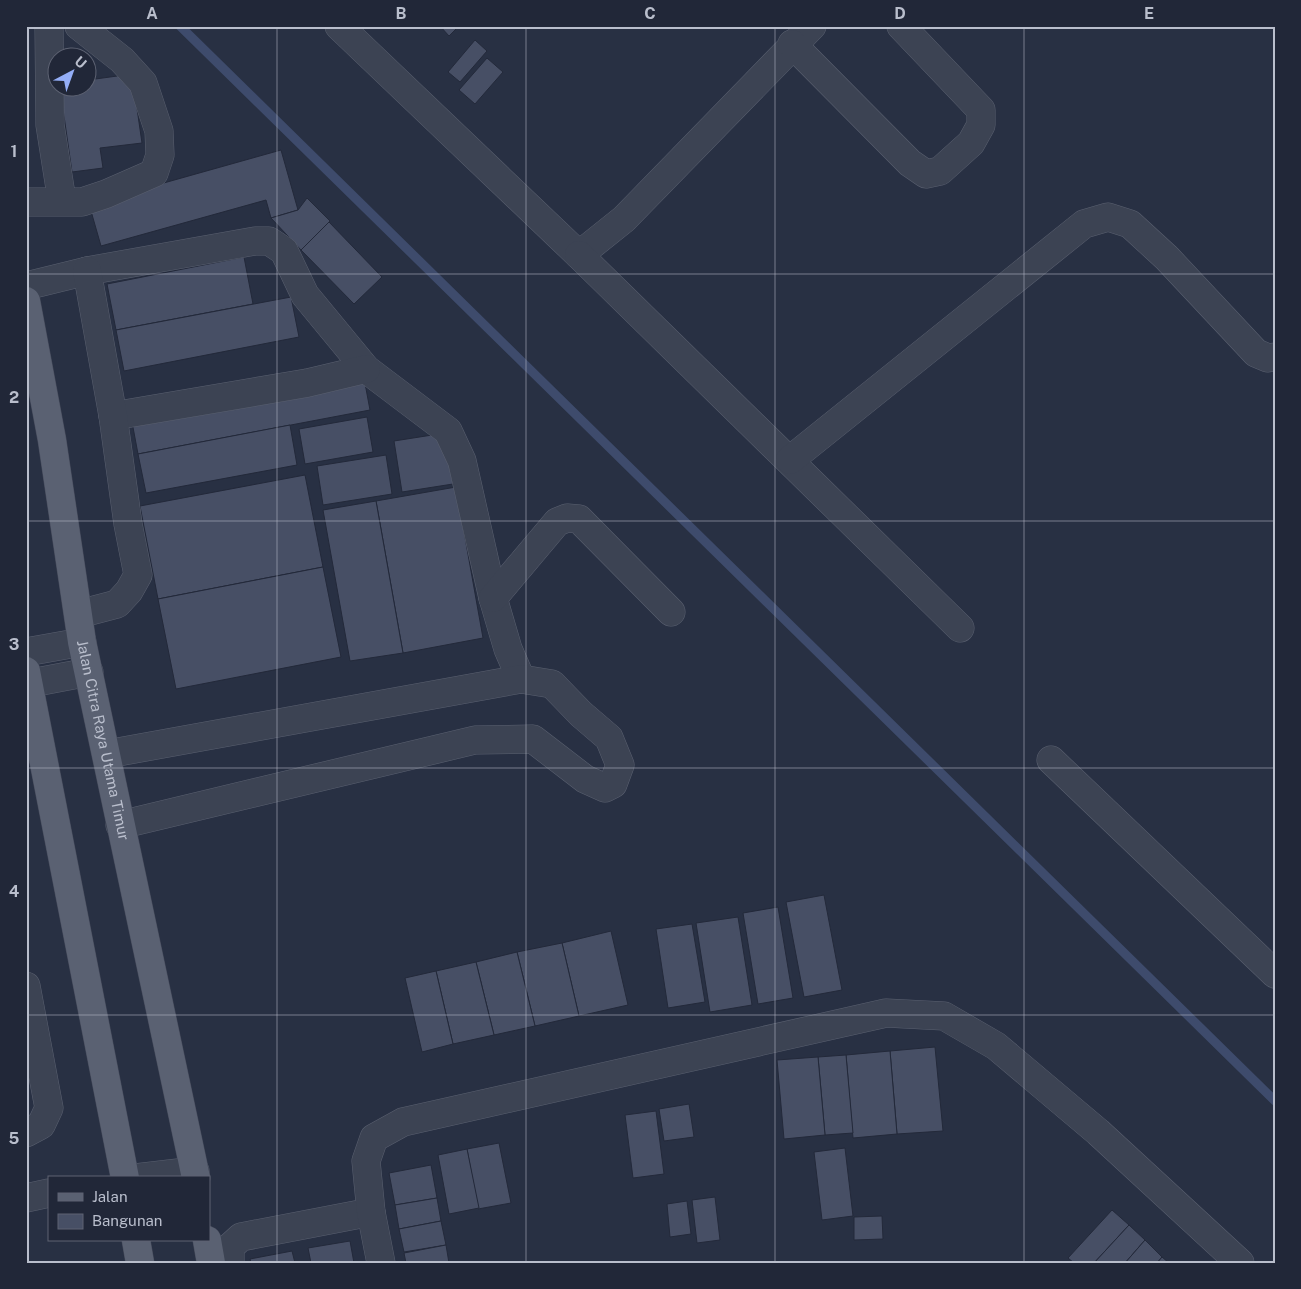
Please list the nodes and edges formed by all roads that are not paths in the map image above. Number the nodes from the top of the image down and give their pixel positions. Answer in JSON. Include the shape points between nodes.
{"nodes":[{"id":1,"x":49,"y":26,"type":"edge"},
{"id":2,"x":79,"y":26,"type":"edge"},
{"id":3,"x":340,"y":26,"type":"edge"},
{"id":4,"x":901,"y":26,"type":"edge"},
{"id":5,"x":802,"y":35,"type":"edge"},
{"id":6,"x":62,"y":201,"type":"junction"},
{"id":7,"x":26,"y":202,"type":"edge"},
{"id":8,"x":579,"y":255,"type":"junction"},
{"id":9,"x":88,"y":272,"type":"junction"},
{"id":10,"x":26,"y":286,"type":"edge"},
{"id":11,"x":26,"y":301,"type":"edge"},
{"id":12,"x":1275,"y":357,"type":"edge"},
{"id":13,"x":366,"y":369,"type":"junction"},
{"id":14,"x":113,"y":416,"type":"junction"},
{"id":15,"x":790,"y":460,"type":"junction"},
{"id":16,"x":493,"y":598,"type":"junction"},
{"id":17,"x":671,"y":612,"type":"dead end"},
{"id":18,"x":79,"y":614,"type":"junction"},
{"id":19,"x":960,"y":628,"type":"dead end"},
{"id":20,"x":82,"y":642,"type":"junction"},
{"id":21,"x":26,"y":652,"type":"edge"},
{"id":22,"x":88,"y":672,"type":"junction"},
{"id":23,"x":27,"y":679,"type":"edge"},
{"id":24,"x":521,"y":679,"type":"junction"},
{"id":25,"x":107,"y":754,"type":"junction"},
{"id":26,"x":1051,"y":760,"type":"dead end"},
{"id":27,"x":120,"y":825,"type":"junction"},
{"id":28,"x":1275,"y":974,"type":"edge"},
{"id":29,"x":26,"y":986,"type":"edge"},
{"id":30,"x":26,"y":1133,"type":"edge"},
{"id":31,"x":195,"y":1174,"type":"edge"},
{"id":32,"x":125,"y":1176,"type":"edge"},
{"id":33,"x":165,"y":1176,"type":"edge"},
{"id":34,"x":48,"y":1193,"type":"edge"},
{"id":35,"x":26,"y":1198,"type":"edge"},
{"id":36,"x":371,"y":1212,"type":"junction"},
{"id":37,"x":136,"y":1242,"type":"edge"},
{"id":38,"x":220,"y":1253,"type":"edge"},
{"id":39,"x":140,"y":1263,"type":"edge"},
{"id":40,"x":381,"y":1263,"type":"edge"},
{"id":41,"x":1240,"y":1263,"type":"edge"}],
"edges":[{"from":1,"to":6,"type":"street","via":[[50,125]]},
{"from":2,"to":6,"type":"street","via":[[122,60],[144,83],[158,132],[160,155],[154,172],[128,185],[82,202]]},
{"from":3,"to":8,"type":"street"},
{"from":4,"to":5,"type":"street","via":[[981,110],[982,125],[971,143],[940,171],[926,174],[910,163]]},
{"from":5,"to":8,"type":"street","via":[[624,219]]},
{"from":6,"to":7,"type":"street"},
{"from":8,"to":15,"type":"street"},
{"from":9,"to":10,"type":"street"},
{"from":9,"to":13,"type":"street","via":[[269,241],[284,251],[305,295]]},
{"from":9,"to":14,"type":"street"},
{"from":11,"to":18,"type":"main road","name":"Jalan Citra Raya Utama Timur"},
{"from":12,"to":15,"type":"street","via":[[1256,353],[1149,241],[1130,224],[1108,217],[1084,224]]},
{"from":13,"to":14,"type":"street","via":[[307,383]]},
{"from":13,"to":16,"type":"street","via":[[448,432],[462,461]]},
{"from":14,"to":18,"type":"street","via":[[138,575],[129,592],[117,604]]},
{"from":15,"to":19,"type":"street"},
{"from":16,"to":17,"type":"street","via":[[557,522],[566,518],[579,519]]},
{"from":16,"to":24,"type":"street"},
{"from":18,"to":20,"type":"main road","name":"Jalan Citra Raya Utama Timur"},
{"from":20,"to":21,"type":"street"},
{"from":20,"to":22,"type":"main road","name":"Jalan Citra Raya Utama Timur"},
{"from":22,"to":23,"type":"street"},
{"from":22,"to":25,"type":"main road","name":"Jalan Citra Raya Utama Timur"},
{"from":23,"to":32,"type":"main road"},
{"from":24,"to":25,"type":"street"},
{"from":24,"to":27,"type":"street","via":[[552,684],[609,738],[620,765],[613,784],[605,788],[585,779],[533,738],[475,740]]},
{"from":25,"to":27,"type":"main road","name":"Jalan Citra Raya Utama Timur"},
{"from":26,"to":28,"type":"street"},
{"from":27,"to":31,"type":"main road","name":"Jalan Citra Raya Utama Timur"},
{"from":29,"to":30,"type":"street","via":[[49,1108],[41,1125]]},
{"from":31,"to":33,"type":"street"},
{"from":34,"to":35,"type":"street"},
{"from":36,"to":38,"type":"street","via":[[241,1237]]},
{"from":36,"to":40,"type":"street"},
{"from":36,"to":41,"type":"street","via":[[366,1161],[374,1138],[403,1122],[886,1013],[944,1016],[996,1046],[1098,1132]]},
{"from":37,"to":39,"type":"main road"}]}
